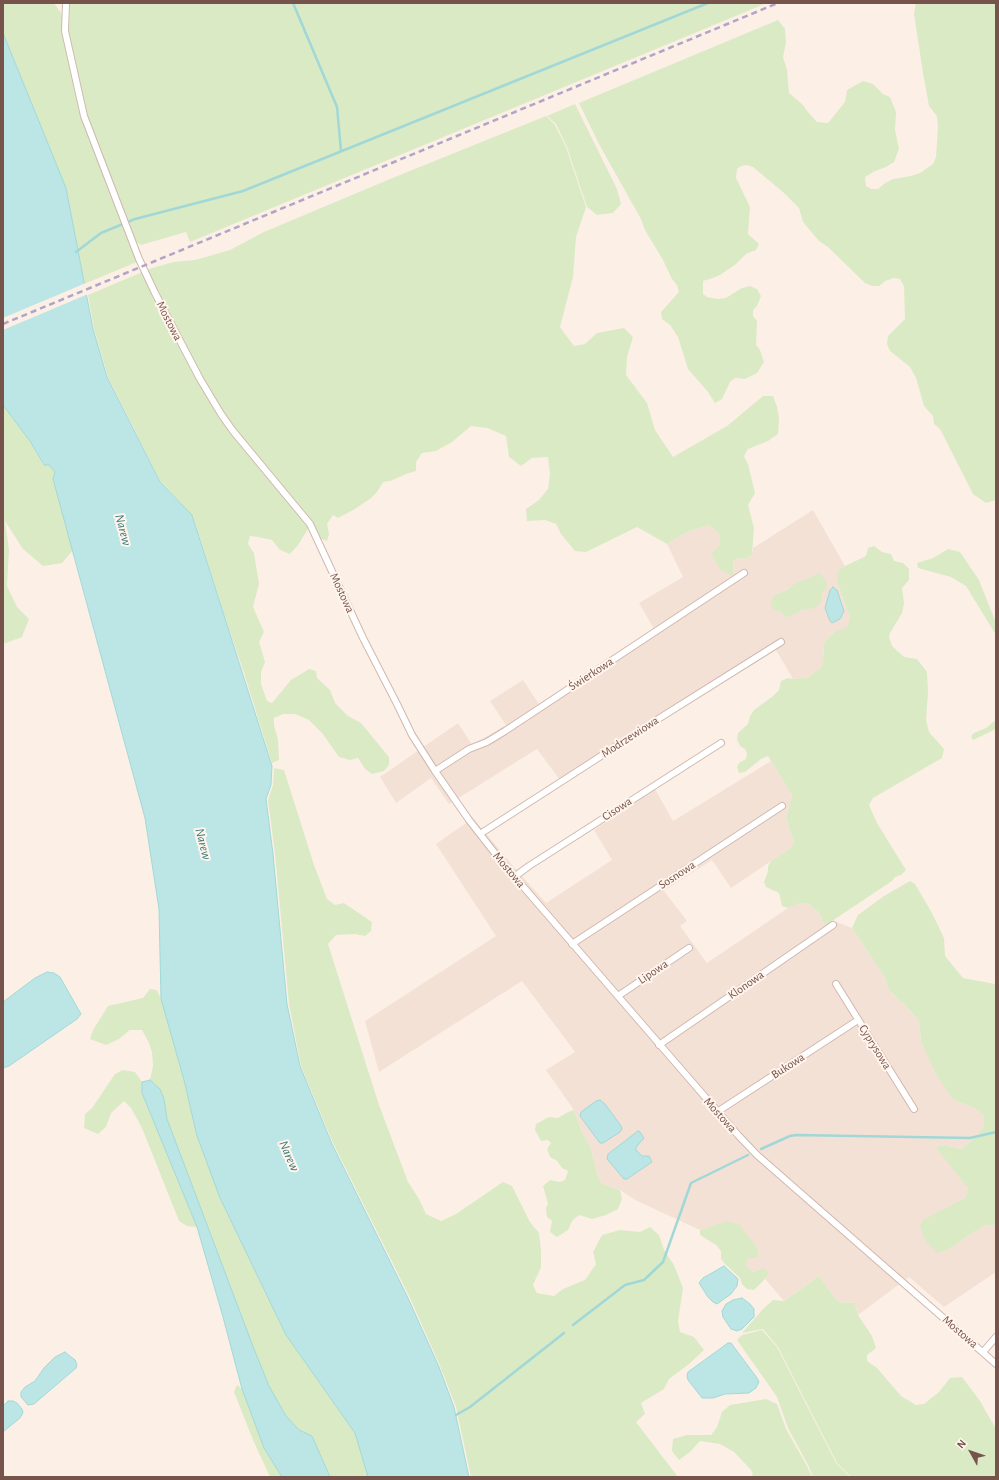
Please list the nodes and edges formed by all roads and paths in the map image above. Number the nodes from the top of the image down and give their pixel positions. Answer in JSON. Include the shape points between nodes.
{"nodes":[{"id":1,"x":66,"y":3,"type":"edge"},
{"id":2,"x":744,"y":573,"type":"dead end"},
{"id":3,"x":781,"y":642,"type":"dead end"},
{"id":4,"x":721,"y":743,"type":"dead end"},
{"id":5,"x":435,"y":771,"type":"junction"},
{"id":6,"x":782,"y":806,"type":"dead end"},
{"id":7,"x":480,"y":834,"type":"junction"},
{"id":8,"x":514,"y":877,"type":"junction"},
{"id":9,"x":833,"y":925,"type":"dead end"},
{"id":10,"x":572,"y":944,"type":"junction"},
{"id":11,"x":689,"y":948,"type":"dead end"},
{"id":12,"x":836,"y":984,"type":"dead end"},
{"id":13,"x":618,"y":996,"type":"junction"},
{"id":14,"x":858,"y":1020,"type":"junction"},
{"id":15,"x":659,"y":1045,"type":"junction"},
{"id":16,"x":914,"y":1109,"type":"dead end"},
{"id":17,"x":717,"y":1112,"type":"junction"},
{"id":18,"x":996,"y":1337,"type":"edge"},
{"id":19,"x":983,"y":1352,"type":"junction"},
{"id":20,"x":996,"y":1364,"type":"edge"}],
"edges":[{"from":1,"to":5,"type":"street","name":"Mostowa","via":[[65,31],[84,116],[148,279],[221,414],[310,524],[412,735]]},
{"from":2,"to":5,"type":"street","name":"Świerkowa","via":[[505,731]]},
{"from":3,"to":7,"type":"street","name":"Modrzewiowa"},
{"from":4,"to":8,"type":"street","name":"Cisowa"},
{"from":5,"to":7,"type":"street","name":"Mostowa"},
{"from":6,"to":10,"type":"street","name":"Sosnowa"},
{"from":7,"to":8,"type":"street","name":"Mostowa"},
{"from":8,"to":10,"type":"street","name":"Mostowa"},
{"from":9,"to":15,"type":"street","name":"Klonowa"},
{"from":10,"to":13,"type":"street","name":"Mostowa"},
{"from":11,"to":13,"type":"street","name":"Lipowa"},
{"from":12,"to":14,"type":"street","name":"Cyprysowa"},
{"from":13,"to":15,"type":"street","name":"Mostowa"},
{"from":14,"to":16,"type":"street","name":"Cyprysowa"},
{"from":14,"to":17,"type":"street","name":"Bukowa"},
{"from":15,"to":17,"type":"street","name":"Mostowa"},
{"from":17,"to":19,"type":"street","name":"Mostowa","via":[[757,1155]]},
{"from":18,"to":19,"type":"street"},
{"from":19,"to":20,"type":"street","name":"Mostowa"}]}
